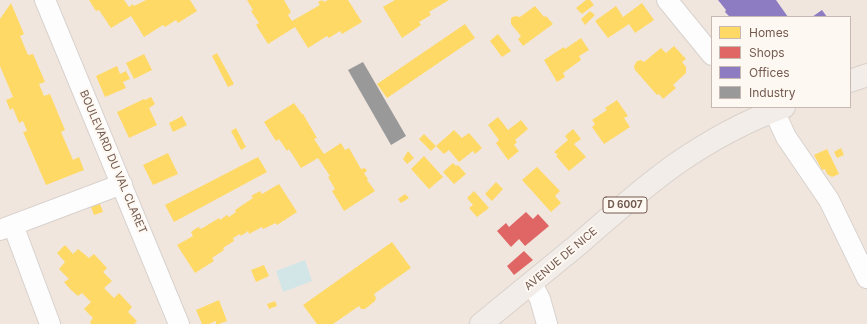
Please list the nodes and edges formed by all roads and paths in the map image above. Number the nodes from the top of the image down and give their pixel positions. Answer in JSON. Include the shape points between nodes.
{"nodes":[{"id":1,"x":45,"y":0,"type":"edge"},
{"id":2,"x":667,"y":0,"type":"edge"},
{"id":3,"x":711,"y":54,"type":"edge"},
{"id":4,"x":867,"y":75,"type":"edge"},
{"id":5,"x":851,"y":81,"type":"edge"},
{"id":6,"x":767,"y":110,"type":"edge"},
{"id":7,"x":122,"y":184,"type":"junction"},
{"id":8,"x":7,"y":227,"type":"edge"},
{"id":9,"x":867,"y":278,"type":"edge"},
{"id":10,"x":532,"y":284,"type":"junction"},
{"id":11,"x":50,"y":324,"type":"edge"},
{"id":12,"x":179,"y":324,"type":"edge"},
{"id":13,"x":481,"y":324,"type":"edge"},
{"id":14,"x":547,"y":324,"type":"edge"}],
"edges":[{"from":1,"to":7,"type":"street","name":"BOULEVARD DU VAL CLARET"},
{"from":2,"to":3,"type":"street"},
{"from":4,"to":5,"type":"main road"},
{"from":6,"to":9,"type":"street","via":[[829,200]]},
{"from":6,"to":10,"type":"main road","name":"AVENUE DE NICE","number":"D 6007","via":[[701,148],[652,182]]},
{"from":7,"to":8,"type":"street"},
{"from":7,"to":12,"type":"street","name":"BOULEVARD DU VAL CLARET"},
{"from":8,"to":11,"type":"street"},
{"from":10,"to":13,"type":"main road","name":"AVENUE DE NICE","number":"D 6007"},
{"from":10,"to":14,"type":"street","via":[[540,299]]}]}
